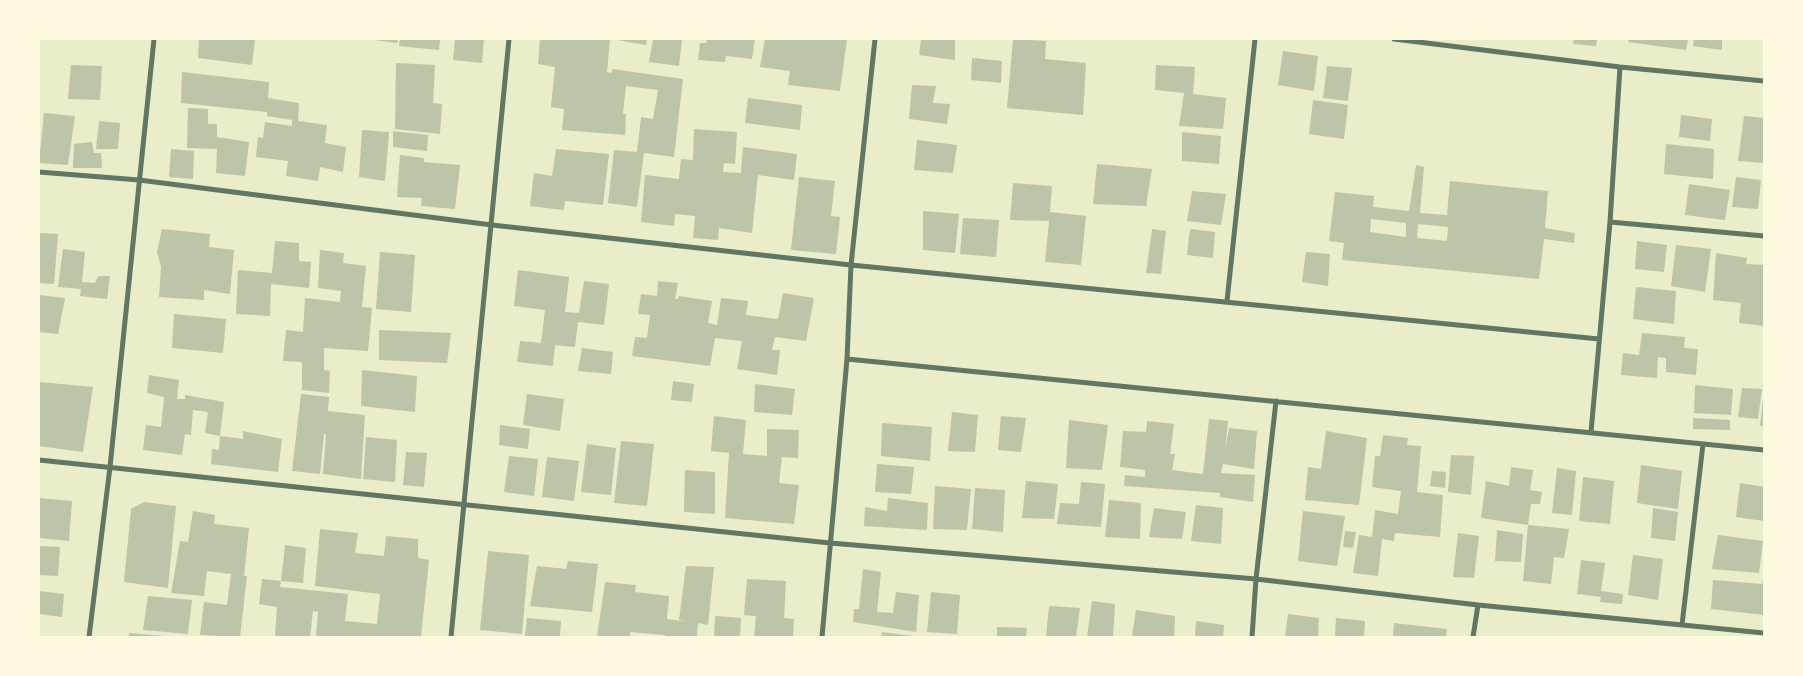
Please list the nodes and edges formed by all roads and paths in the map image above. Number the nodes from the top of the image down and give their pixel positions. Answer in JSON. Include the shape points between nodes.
{"nodes":[{"id":1,"x":154,"y":39,"type":"edge"},
{"id":2,"x":509,"y":39,"type":"edge"},
{"id":3,"x":875,"y":39,"type":"edge"},
{"id":4,"x":1255,"y":39,"type":"edge"},
{"id":5,"x":1394,"y":39,"type":"edge"},
{"id":6,"x":1620,"y":67,"type":"junction"},
{"id":7,"x":1764,"y":81,"type":"edge"},
{"id":8,"x":39,"y":172,"type":"edge"},
{"id":9,"x":139,"y":180,"type":"junction"},
{"id":10,"x":1610,"y":222,"type":"junction"},
{"id":11,"x":492,"y":225,"type":"junction"},
{"id":12,"x":1764,"y":236,"type":"edge"},
{"id":13,"x":851,"y":265,"type":"junction"},
{"id":14,"x":1227,"y":301,"type":"junction"},
{"id":15,"x":1599,"y":339,"type":"junction"},
{"id":16,"x":847,"y":358,"type":"junction"},
{"id":17,"x":1276,"y":401,"type":"junction"},
{"id":18,"x":1591,"y":432,"type":"junction"},
{"id":19,"x":1703,"y":444,"type":"junction"},
{"id":20,"x":1764,"y":450,"type":"edge"},
{"id":21,"x":39,"y":460,"type":"edge"},
{"id":22,"x":110,"y":468,"type":"junction"},
{"id":23,"x":465,"y":506,"type":"junction"},
{"id":24,"x":830,"y":543,"type":"junction"},
{"id":25,"x":1256,"y":579,"type":"junction"},
{"id":26,"x":1478,"y":605,"type":"junction"},
{"id":27,"x":1682,"y":625,"type":"junction"},
{"id":28,"x":1764,"y":633,"type":"edge"},
{"id":29,"x":89,"y":637,"type":"edge"},
{"id":30,"x":451,"y":637,"type":"edge"},
{"id":31,"x":822,"y":637,"type":"edge"},
{"id":32,"x":1252,"y":637,"type":"edge"},
{"id":33,"x":1473,"y":637,"type":"edge"}],
"edges":[{"from":1,"to":9,"type":"street"},
{"from":2,"to":11,"type":"street"},
{"from":3,"to":13,"type":"street"},
{"from":4,"to":14,"type":"street"},
{"from":5,"to":6,"type":"street"},
{"from":6,"to":7,"type":"street"},
{"from":6,"to":10,"type":"street"},
{"from":8,"to":9,"type":"street"},
{"from":9,"to":11,"type":"street"},
{"from":9,"to":22,"type":"street"},
{"from":10,"to":12,"type":"street"},
{"from":10,"to":15,"type":"street"},
{"from":11,"to":13,"type":"street"},
{"from":11,"to":23,"type":"street"},
{"from":13,"to":14,"type":"street"},
{"from":13,"to":16,"type":"street"},
{"from":14,"to":15,"type":"street"},
{"from":15,"to":18,"type":"street"},
{"from":16,"to":17,"type":"street"},
{"from":16,"to":24,"type":"street"},
{"from":17,"to":18,"type":"street"},
{"from":17,"to":25,"type":"street"},
{"from":18,"to":19,"type":"street"},
{"from":19,"to":20,"type":"street"},
{"from":19,"to":27,"type":"street"},
{"from":21,"to":22,"type":"street"},
{"from":22,"to":23,"type":"street"},
{"from":22,"to":29,"type":"street"},
{"from":23,"to":24,"type":"street"},
{"from":23,"to":30,"type":"street"},
{"from":24,"to":25,"type":"street"},
{"from":24,"to":31,"type":"street"},
{"from":25,"to":26,"type":"street"},
{"from":25,"to":32,"type":"street"},
{"from":26,"to":27,"type":"street"},
{"from":26,"to":33,"type":"street"},
{"from":27,"to":28,"type":"street"}]}
